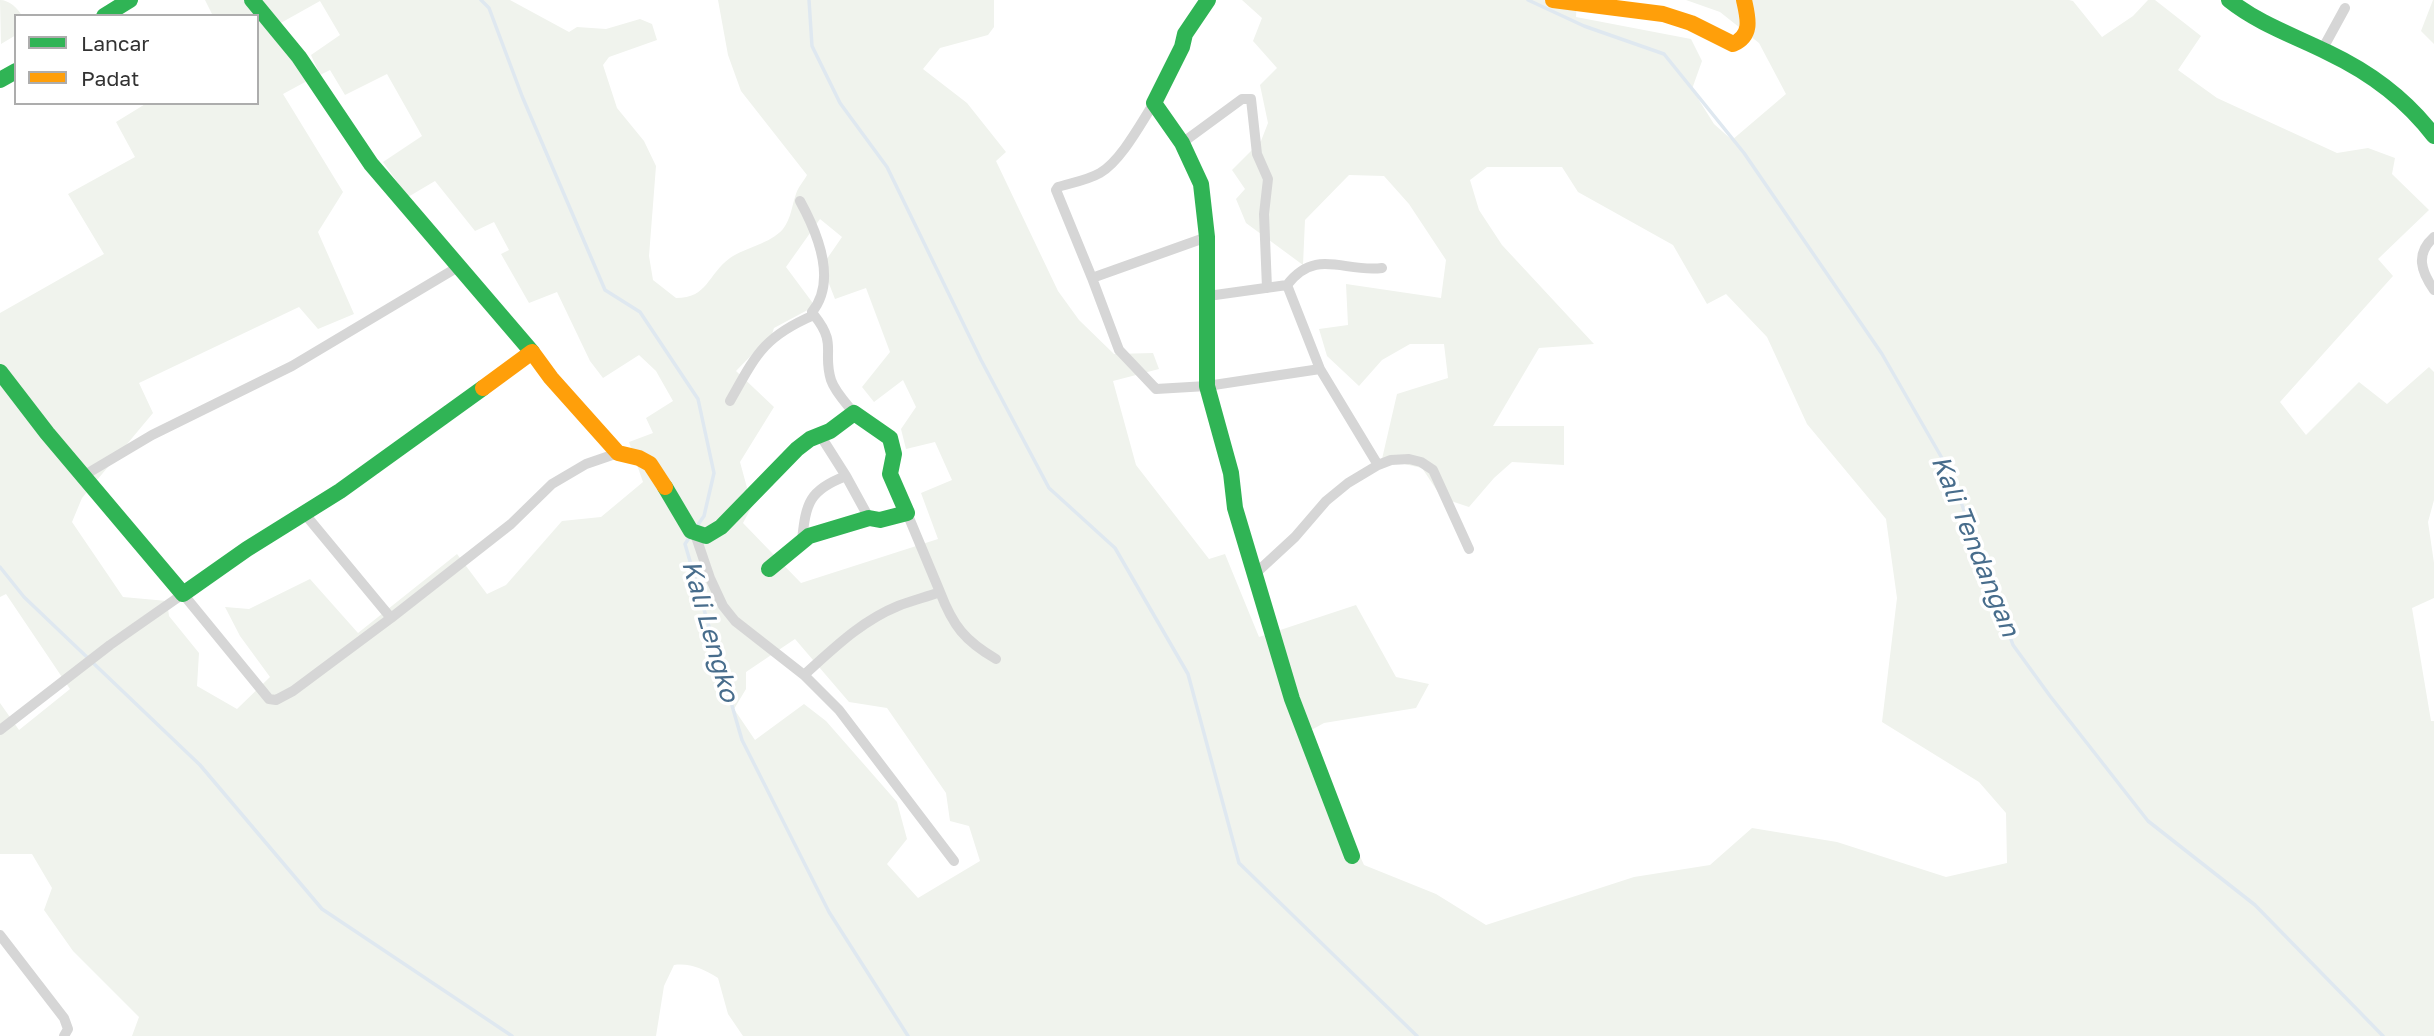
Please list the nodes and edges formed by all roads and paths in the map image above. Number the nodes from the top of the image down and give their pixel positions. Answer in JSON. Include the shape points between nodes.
{"nodes":[{"id":1,"x":130,"y":0,"type":"edge"},
{"id":2,"x":252,"y":0,"type":"edge"},
{"id":3,"x":1208,"y":0,"type":"edge"},
{"id":4,"x":1553,"y":0,"type":"edge"},
{"id":5,"x":1744,"y":0,"type":"edge"},
{"id":6,"x":2229,"y":0,"type":"edge"},
{"id":7,"x":2345,"y":8,"type":"dead end"},
{"id":8,"x":107,"y":14,"type":"edge"},
{"id":9,"x":2322,"y":50,"type":"junction"},
{"id":10,"x":1154,"y":103,"type":"junction"},
{"id":11,"x":2434,"y":136,"type":"edge"},
{"id":12,"x":1182,"y":143,"type":"junction"},
{"id":13,"x":800,"y":201,"type":"dead end"},
{"id":14,"x":1207,"y":237,"type":"junction"},
{"id":15,"x":2434,"y":237,"type":"edge"},
{"id":16,"x":458,"y":267,"type":"junction"},
{"id":17,"x":1382,"y":268,"type":"dead end"},
{"id":18,"x":1092,"y":278,"type":"junction"},
{"id":19,"x":1287,"y":285,"type":"junction"},
{"id":20,"x":1267,"y":288,"type":"junction"},
{"id":21,"x":2434,"y":290,"type":"edge"},
{"id":22,"x":1208,"y":296,"type":"junction"},
{"id":23,"x":814,"y":315,"type":"junction"},
{"id":24,"x":531,"y":352,"type":"junction"},
{"id":25,"x":1320,"y":369,"type":"junction"},
{"id":26,"x":0,"y":372,"type":"edge"},
{"id":27,"x":1208,"y":386,"type":"junction"},
{"id":28,"x":730,"y":401,"type":"dead end"},
{"id":29,"x":854,"y":413,"type":"junction"},
{"id":30,"x":820,"y":435,"type":"junction"},
{"id":31,"x":618,"y":453,"type":"junction"},
{"id":32,"x":1378,"y":465,"type":"junction"},
{"id":33,"x":846,"y":476,"type":"junction"},
{"id":34,"x":83,"y":477,"type":"junction"},
{"id":35,"x":304,"y":513,"type":"junction"},
{"id":36,"x":907,"y":513,"type":"junction"},
{"id":37,"x":869,"y":518,"type":"junction"},
{"id":38,"x":693,"y":533,"type":"junction"},
{"id":39,"x":802,"y":540,"type":"junction"},
{"id":40,"x":1469,"y":549,"type":"dead end"},
{"id":41,"x":769,"y":569,"type":"dead end"},
{"id":42,"x":1256,"y":573,"type":"junction"},
{"id":43,"x":940,"y":592,"type":"junction"},
{"id":44,"x":183,"y":594,"type":"junction"},
{"id":45,"x":391,"y":618,"type":"junction"},
{"id":46,"x":996,"y":659,"type":"dead end"},
{"id":47,"x":804,"y":675,"type":"junction"},
{"id":48,"x":0,"y":730,"type":"edge"},
{"id":49,"x":1352,"y":856,"type":"dead end"},
{"id":50,"x":954,"y":861,"type":"dead end"},
{"id":51,"x":0,"y":935,"type":"edge"},
{"id":52,"x":64,"y":1036,"type":"edge"}],
"edges":[{"from":1,"to":8,"type":"street"},
{"from":2,"to":16,"type":"street","via":[[299,57],[371,164]]},
{"from":3,"to":10,"type":"street","via":[[1185,34]]},
{"from":4,"to":5,"type":"street","via":[[1663,14],[1733,44],[1740,43],[1747,33]]},
{"from":6,"to":9,"type":"street","via":[[2249,15]]},
{"from":7,"to":9,"type":"street"},
{"from":9,"to":11,"type":"street","via":[[2392,89]]},
{"from":10,"to":12,"type":"street"},
{"from":10,"to":18,"type":"street","via":[[1105,170],[1056,188]]},
{"from":12,"to":14,"type":"street","via":[[1200,184]]},
{"from":12,"to":20,"type":"street","via":[[1242,99],[1251,99],[1257,154],[1268,179],[1264,215]]},
{"from":13,"to":23,"type":"street","via":[[822,259],[824,280]]},
{"from":14,"to":18,"type":"street"},
{"from":14,"to":22,"type":"street"},
{"from":15,"to":21,"type":"street","via":[[2421,253]]},
{"from":16,"to":24,"type":"street"},
{"from":16,"to":34,"type":"street","via":[[292,366],[152,435]]},
{"from":17,"to":19,"type":"street","via":[[1316,264],[1301,270]]},
{"from":18,"to":27,"type":"street","via":[[1117,346],[1151,386],[1160,390]]},
{"from":19,"to":20,"type":"street"},
{"from":19,"to":25,"type":"street"},
{"from":20,"to":22,"type":"street"},
{"from":22,"to":27,"type":"street"},
{"from":23,"to":28,"type":"street","via":[[777,334],[762,349]]},
{"from":23,"to":29,"type":"street","via":[[828,338],[831,380]]},
{"from":24,"to":31,"type":"street"},
{"from":24,"to":35,"type":"street"},
{"from":25,"to":27,"type":"street"},
{"from":25,"to":32,"type":"street"},
{"from":26,"to":34,"type":"street"},
{"from":27,"to":42,"type":"street","via":[[1231,473],[1235,508]]},
{"from":29,"to":30,"type":"street"},
{"from":29,"to":36,"type":"street","via":[[890,438],[894,454],[890,474]]},
{"from":30,"to":33,"type":"street"},
{"from":30,"to":38,"type":"street","via":[[784,459],[721,527],[706,536]]},
{"from":31,"to":38,"type":"street","via":[[650,464]]},
{"from":31,"to":45,"type":"street","via":[[586,464],[552,484],[511,524]]},
{"from":32,"to":40,"type":"street","via":[[1409,459],[1433,470]]},
{"from":32,"to":42,"type":"street","via":[[1326,501]]},
{"from":33,"to":37,"type":"street"},
{"from":33,"to":39,"type":"street","via":[[811,498]]},
{"from":34,"to":44,"type":"street"},
{"from":35,"to":44,"type":"street"},
{"from":35,"to":45,"type":"street"},
{"from":36,"to":37,"type":"street"},
{"from":36,"to":43,"type":"street"},
{"from":37,"to":39,"type":"street"},
{"from":38,"to":47,"type":"street","via":[[723,606],[735,621]]},
{"from":39,"to":41,"type":"street"},
{"from":42,"to":49,"type":"street","via":[[1292,699]]},
{"from":43,"to":46,"type":"street","via":[[961,632]]},
{"from":43,"to":47,"type":"street","via":[[869,621]]},
{"from":44,"to":45,"type":"street","via":[[271,701],[293,691]]},
{"from":44,"to":48,"type":"street"},
{"from":47,"to":50,"type":"street","via":[[839,710]]},
{"from":51,"to":52,"type":"street","via":[[65,1018],[68,1029]]}]}
